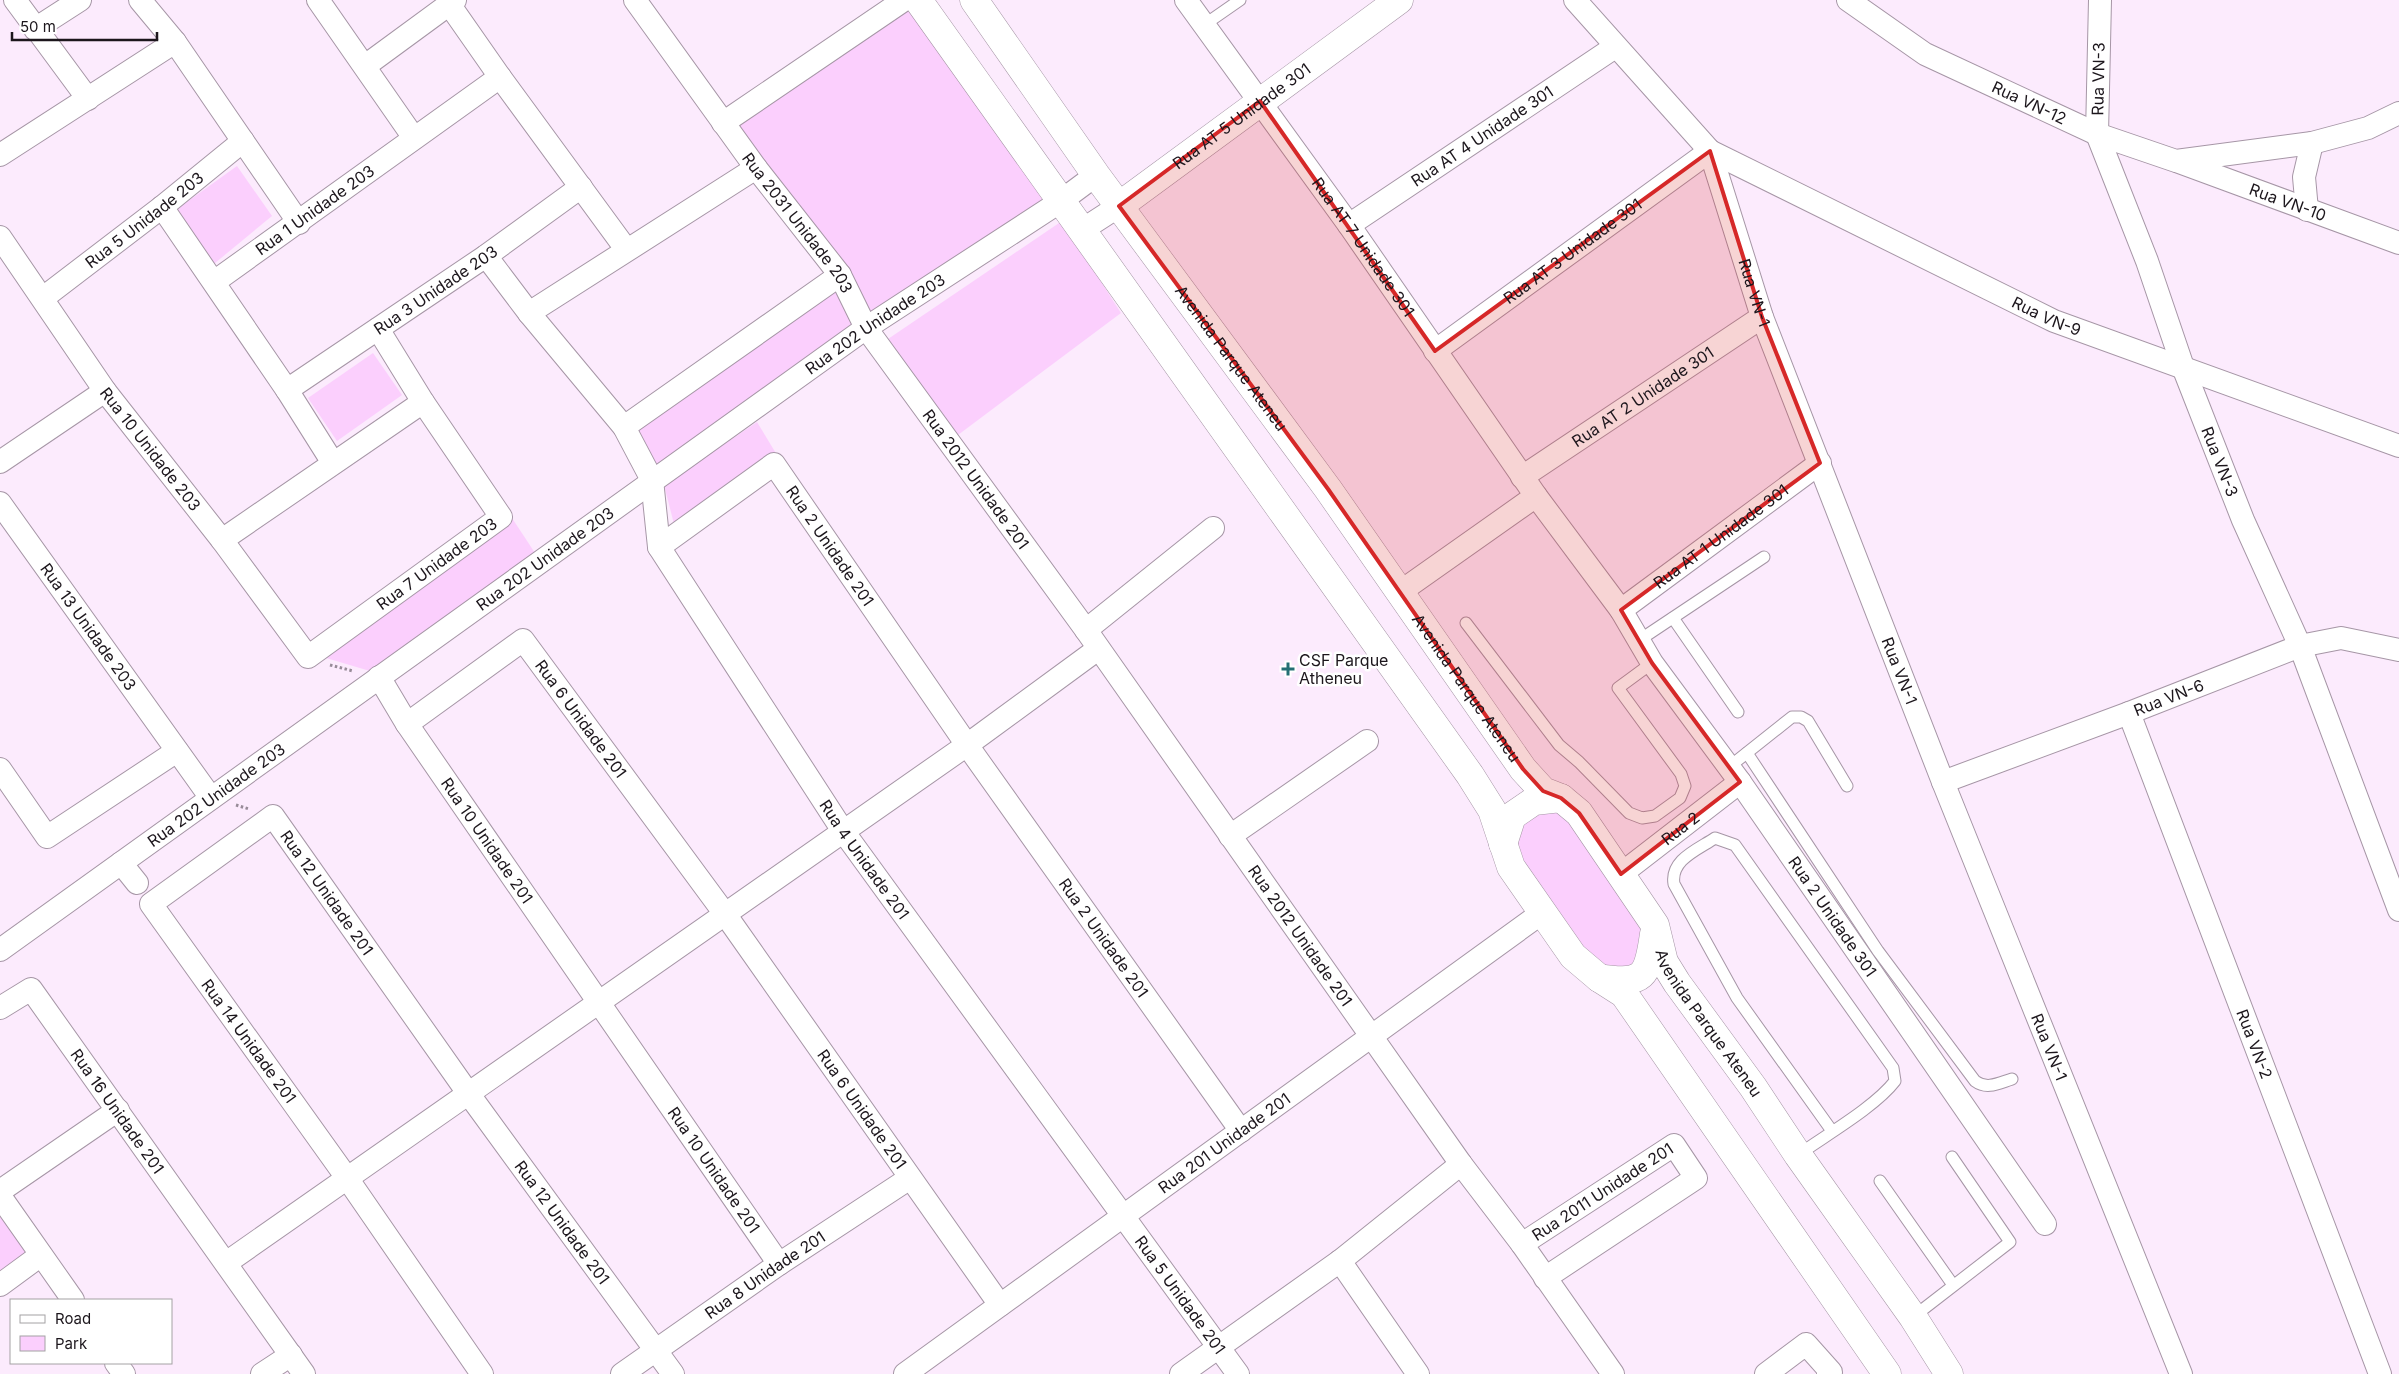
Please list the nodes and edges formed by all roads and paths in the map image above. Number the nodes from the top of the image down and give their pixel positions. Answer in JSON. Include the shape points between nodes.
{"nodes":[{"id":1,"x":15,"y":0,"type":"edge"},
{"id":2,"x":80,"y":0,"type":"edge"},
{"id":3,"x":140,"y":0,"type":"edge"},
{"id":4,"x":318,"y":0,"type":"edge"},
{"id":5,"x":635,"y":0,"type":"edge"},
{"id":6,"x":904,"y":0,"type":"edge"},
{"id":7,"x":918,"y":0,"type":"edge"},
{"id":8,"x":974,"y":0,"type":"edge"},
{"id":9,"x":1186,"y":0,"type":"edge"},
{"id":10,"x":1240,"y":0,"type":"edge"},
{"id":11,"x":1399,"y":0,"type":"edge"},
{"id":12,"x":1575,"y":0,"type":"edge"},
{"id":13,"x":1848,"y":0,"type":"edge"},
{"id":14,"x":2100,"y":0,"type":"edge"},
{"id":15,"x":452,"y":2,"type":"edge"},
{"id":16,"x":1204,"y":25,"type":"junction"},
{"id":17,"x":35,"y":28,"type":"junction"},
{"id":18,"x":175,"y":42,"type":"junction"},
{"id":19,"x":1615,"y":47,"type":"junction"},
{"id":20,"x":365,"y":66,"type":"junction"},
{"id":21,"x":500,"y":77,"type":"junction"},
{"id":22,"x":88,"y":99,"type":"junction"},
{"id":23,"x":1260,"y":102,"type":"junction"},
{"id":24,"x":2399,"y":113,"type":"edge"},
{"id":25,"x":723,"y":123,"type":"junction"},
{"id":26,"x":2097,"y":134,"type":"junction"},
{"id":27,"x":414,"y":138,"type":"junction"},
{"id":28,"x":243,"y":141,"type":"junction"},
{"id":29,"x":2312,"y":143,"type":"junction"},
{"id":30,"x":1710,"y":151,"type":"junction"},
{"id":31,"x":0,"y":155,"type":"edge"},
{"id":32,"x":2176,"y":161,"type":"junction"},
{"id":33,"x":756,"y":168,"type":"junction"},
{"id":34,"x":1096,"y":175,"type":"junction"},
{"id":35,"x":581,"y":187,"type":"junction"},
{"id":36,"x":1061,"y":201,"type":"junction"},
{"id":37,"x":1118,"y":206,"type":"junction"},
{"id":38,"x":162,"y":207,"type":"junction"},
{"id":39,"x":2307,"y":210,"type":"junction"},
{"id":40,"x":298,"y":223,"type":"junction"},
{"id":41,"x":1349,"y":225,"type":"junction"},
{"id":42,"x":1082,"y":230,"type":"junction"},
{"id":43,"x":0,"y":237,"type":"edge"},
{"id":44,"x":2399,"y":243,"type":"edge"},
{"id":45,"x":626,"y":249,"type":"junction"},
{"id":46,"x":486,"y":256,"type":"junction"},
{"id":47,"x":840,"y":275,"type":"junction"},
{"id":48,"x":214,"y":282,"type":"junction"},
{"id":49,"x":43,"y":298,"type":"junction"},
{"id":50,"x":529,"y":314,"type":"junction"},
{"id":51,"x":1762,"y":317,"type":"junction"},
{"id":52,"x":866,"y":328,"type":"junction"},
{"id":53,"x":378,"y":329,"type":"junction"},
{"id":54,"x":1436,"y":351,"type":"junction"},
{"id":55,"x":2184,"y":367,"type":"junction"},
{"id":56,"x":287,"y":390,"type":"junction"},
{"id":57,"x":105,"y":391,"type":"junction"},
{"id":58,"x":423,"y":402,"type":"junction"},
{"id":59,"x":624,"y":426,"type":"junction"},
{"id":60,"x":2399,"y":446,"type":"edge"},
{"id":61,"x":0,"y":462,"type":"edge"},
{"id":62,"x":332,"y":463,"type":"junction"},
{"id":63,"x":1820,"y":463,"type":"junction"},
{"id":64,"x":1522,"y":477,"type":"junction"},
{"id":65,"x":652,"y":480,"type":"junction"},
{"id":66,"x":1536,"y":496,"type":"junction"},
{"id":67,"x":0,"y":503,"type":"edge"},
{"id":68,"x":1213,"y":528,"type":"dead end"},
{"id":69,"x":222,"y":540,"type":"junction"},
{"id":70,"x":659,"y":547,"type":"junction"},
{"id":71,"x":1764,"y":557,"type":"dead end"},
{"id":72,"x":1400,"y":592,"type":"junction"},
{"id":73,"x":1621,"y":610,"type":"junction"},
{"id":74,"x":1673,"y":618,"type":"junction"},
{"id":75,"x":1466,"y":623,"type":"dead end"},
{"id":76,"x":1086,"y":630,"type":"junction"},
{"id":77,"x":1638,"y":641,"type":"junction"},
{"id":78,"x":2300,"y":646,"type":"junction"},
{"id":79,"x":1098,"y":649,"type":"junction"},
{"id":80,"x":2399,"y":650,"type":"edge"},
{"id":81,"x":308,"y":657,"type":"junction"},
{"id":82,"x":1652,"y":663,"type":"junction"},
{"id":83,"x":378,"y":677,"type":"junction"},
{"id":84,"x":1738,"y":712,"type":"dead end"},
{"id":85,"x":2129,"y":713,"type":"junction"},
{"id":86,"x":407,"y":724,"type":"junction"},
{"id":87,"x":1367,"y":741,"type":"dead end"},
{"id":88,"x":967,"y":745,"type":"junction"},
{"id":89,"x":177,"y":751,"type":"junction"},
{"id":90,"x":1746,"y":753,"type":"junction"},
{"id":91,"x":0,"y":769,"type":"edge"},
{"id":92,"x":1734,"y":774,"type":"junction"},
{"id":93,"x":1943,"y":782,"type":"junction"},
{"id":94,"x":1847,"y":786,"type":"dead end"},
{"id":95,"x":211,"y":798,"type":"junction"},
{"id":96,"x":1561,"y":798,"type":"junction"},
{"id":97,"x":273,"y":816,"type":"junction"},
{"id":98,"x":843,"y":831,"type":"junction"},
{"id":99,"x":1230,"y":836,"type":"junction"},
{"id":100,"x":1503,"y":844,"type":"junction"},
{"id":101,"x":121,"y":863,"type":"junction"},
{"id":102,"x":1621,"y":874,"type":"junction"},
{"id":103,"x":137,"y":883,"type":"dead end"},
{"id":104,"x":151,"y":904,"type":"joint"},
{"id":105,"x":2399,"y":910,"type":"edge"},
{"id":106,"x":1542,"y":912,"type":"junction"},
{"id":107,"x":725,"y":914,"type":"junction"},
{"id":108,"x":1655,"y":925,"type":"junction"},
{"id":109,"x":0,"y":950,"type":"edge"},
{"id":110,"x":1599,"y":978,"type":"junction"},
{"id":111,"x":598,"y":1002,"type":"junction"},
{"id":112,"x":0,"y":1008,"type":"edge"},
{"id":113,"x":1371,"y":1035,"type":"junction"},
{"id":114,"x":2012,"y":1079,"type":"dead end"},
{"id":115,"x":468,"y":1093,"type":"junction"},
{"id":116,"x":118,"y":1110,"type":"junction"},
{"id":117,"x":1241,"y":1130,"type":"junction"},
{"id":118,"x":1832,"y":1131,"type":"junction"},
{"id":119,"x":1798,"y":1155,"type":"junction"},
{"id":120,"x":1952,"y":1157,"type":"dead end"},
{"id":121,"x":1461,"y":1164,"type":"junction"},
{"id":122,"x":347,"y":1178,"type":"junction"},
{"id":123,"x":910,"y":1178,"type":"junction"},
{"id":124,"x":1880,"y":1181,"type":"dead end"},
{"id":125,"x":0,"y":1191,"type":"edge"},
{"id":126,"x":0,"y":1196,"type":"edge"},
{"id":127,"x":1124,"y":1215,"type":"junction"},
{"id":128,"x":2045,"y":1224,"type":"dead end"},
{"id":129,"x":1522,"y":1244,"type":"junction"},
{"id":130,"x":41,"y":1255,"type":"junction"},
{"id":131,"x":1340,"y":1261,"type":"junction"},
{"id":132,"x":226,"y":1263,"type":"junction"},
{"id":133,"x":779,"y":1264,"type":"junction"},
{"id":134,"x":1545,"y":1278,"type":"junction"},
{"id":135,"x":0,"y":1285,"type":"edge"},
{"id":136,"x":1954,"y":1286,"type":"junction"},
{"id":137,"x":72,"y":1299,"type":"edge"},
{"id":138,"x":1000,"y":1305,"type":"junction"},
{"id":139,"x":1913,"y":1317,"type":"junction"},
{"id":140,"x":1220,"y":1348,"type":"junction"},
{"id":141,"x":655,"y":1351,"type":"junction"},
{"id":142,"x":291,"y":1355,"type":"junction"},
{"id":143,"x":262,"y":1374,"type":"edge"},
{"id":144,"x":304,"y":1374,"type":"edge"},
{"id":145,"x":482,"y":1374,"type":"edge"},
{"id":146,"x":622,"y":1374,"type":"edge"},
{"id":147,"x":673,"y":1374,"type":"edge"},
{"id":148,"x":905,"y":1374,"type":"edge"},
{"id":149,"x":1181,"y":1374,"type":"edge"},
{"id":150,"x":1238,"y":1374,"type":"edge"},
{"id":151,"x":1418,"y":1374,"type":"edge"},
{"id":152,"x":1613,"y":1374,"type":"edge"},
{"id":153,"x":1766,"y":1374,"type":"edge"},
{"id":154,"x":1828,"y":1374,"type":"edge"},
{"id":155,"x":1887,"y":1374,"type":"edge"},
{"id":156,"x":1950,"y":1374,"type":"edge"},
{"id":157,"x":2181,"y":1374,"type":"edge"},
{"id":158,"x":2380,"y":1374,"type":"edge"}],
"edges":[{"from":1,"to":17,"type":"street"},
{"from":2,"to":17,"type":"street"},
{"from":3,"to":18,"type":"street"},
{"from":4,"to":20,"type":"street"},
{"from":5,"to":25,"type":"street","name":"Rua 2031 Unidade 203"},
{"from":6,"to":25,"type":"street"},
{"from":7,"to":36,"type":"street"},
{"from":8,"to":34,"type":"street","name":"Avenida Parque Ateneu"},
{"from":9,"to":16,"type":"street","name":"Rua AT 7 Unidade 301"},
{"from":10,"to":16,"type":"lane"},
{"from":11,"to":23,"type":"street","name":"Rua AT 5 Unidade 301"},
{"from":12,"to":19,"type":"street","name":"Rua VN-1"},
{"from":13,"to":26,"type":"street","name":"Rua VN-12","via":[[1925,54]]},
{"from":14,"to":26,"type":"street","name":"Rua VN-3"},
{"from":15,"to":20,"type":"street"},
{"from":15,"to":21,"type":"street"},
{"from":16,"to":23,"type":"street","name":"Rua AT 7 Unidade 301"},
{"from":17,"to":22,"type":"street"},
{"from":18,"to":22,"type":"street"},
{"from":18,"to":28,"type":"street"},
{"from":19,"to":30,"type":"street","name":"Rua VN-1"},
{"from":19,"to":41,"type":"street","name":"Rua AT 4 Unidade 301"},
{"from":20,"to":27,"type":"street"},
{"from":21,"to":27,"type":"street","name":"Rua 1 Unidade 203"},
{"from":21,"to":35,"type":"street"},
{"from":22,"to":31,"type":"street"},
{"from":23,"to":37,"type":"street","name":"Rua AT 5 Unidade 301"},
{"from":23,"to":41,"type":"street","name":"Rua AT 7 Unidade 301"},
{"from":24,"to":29,"type":"street","name":"Rua VN-12","via":[[2368,128]]},
{"from":25,"to":33,"type":"street","name":"Rua 2031 Unidade 203"},
{"from":26,"to":32,"type":"street","name":"Rua VN-12"},
{"from":26,"to":55,"type":"street","name":"Rua VN-3"},
{"from":27,"to":40,"type":"street","name":"Rua 1 Unidade 203"},
{"from":28,"to":38,"type":"street","name":"Rua 5 Unidade 203"},
{"from":28,"to":40,"type":"street"},
{"from":29,"to":32,"type":"street","name":"Rua VN-12"},
{"from":29,"to":39,"type":"street","via":[[2304,177]]},
{"from":30,"to":51,"type":"street","name":"Rua VN-1"},
{"from":30,"to":54,"type":"street","name":"Rua AT 3 Unidade 301"},
{"from":30,"to":55,"type":"street","name":"Rua VN-9","via":[[2054,321]]},
{"from":32,"to":39,"type":"street","name":"Rua VN-10"},
{"from":33,"to":45,"type":"street"},
{"from":33,"to":47,"type":"street","name":"Rua 2031 Unidade 203"},
{"from":34,"to":36,"type":"street","name":"Rua 202 Unidade 203"},
{"from":34,"to":37,"type":"street","name":"Avenida Parque Ateneu"},
{"from":35,"to":45,"type":"street"},
{"from":35,"to":46,"type":"street","name":"Rua 3 Unidade 203"},
{"from":36,"to":42,"type":"street"},
{"from":36,"to":52,"type":"street","name":"Rua 202 Unidade 203"},
{"from":37,"to":42,"type":"street","name":"Rua AT 5 Unidade 301"},
{"from":37,"to":72,"type":"street","name":"Avenida Parque Ateneu","via":[[1328,489]]},
{"from":38,"to":48,"type":"street"},
{"from":38,"to":49,"type":"street","name":"Rua 5 Unidade 203"},
{"from":39,"to":44,"type":"street","name":"Rua VN-10"},
{"from":40,"to":48,"type":"street","name":"Rua 1 Unidade 203"},
{"from":41,"to":54,"type":"street","name":"Rua AT 7 Unidade 301"},
{"from":42,"to":100,"type":"street","via":[[1470,775],[1492,810]]},
{"from":43,"to":49,"type":"street","name":"Rua 10 Unidade 203"},
{"from":45,"to":50,"type":"street"},
{"from":46,"to":50,"type":"street"},
{"from":46,"to":53,"type":"street","name":"Rua 3 Unidade 203"},
{"from":47,"to":52,"type":"street","name":"Rua 2031 Unidade 203"},
{"from":47,"to":59,"type":"street"},
{"from":48,"to":56,"type":"street"},
{"from":49,"to":57,"type":"street","name":"Rua 10 Unidade 203"},
{"from":50,"to":59,"type":"street"},
{"from":51,"to":63,"type":"street","name":"Rua VN-1"},
{"from":51,"to":64,"type":"street","name":"Rua AT 2 Unidade 301"},
{"from":52,"to":65,"type":"street","name":"Rua 202 Unidade 203"},
{"from":52,"to":76,"type":"street","name":"Rua 2012 Unidade 201"},
{"from":53,"to":56,"type":"street","name":"Rua 3 Unidade 203"},
{"from":53,"to":58,"type":"street","name":"Rua 7 Unidade 203"},
{"from":54,"to":64,"type":"street","name":"Rua AT 7 Unidade 301"},
{"from":55,"to":60,"type":"street","name":"Rua VN-9"},
{"from":55,"to":78,"type":"street","name":"Rua VN-3","via":[[2243,520]]},
{"from":56,"to":62,"type":"street"},
{"from":57,"to":61,"type":"street"},
{"from":57,"to":69,"type":"street","name":"Rua 10 Unidade 203"},
{"from":58,"to":62,"type":"street"},
{"from":58,"to":81,"type":"street","name":"Rua 7 Unidade 203","via":[[501,517]]},
{"from":59,"to":65,"type":"street"},
{"from":62,"to":69,"type":"street"},
{"from":63,"to":73,"type":"street","name":"Rua AT 1 Unidade 301"},
{"from":63,"to":93,"type":"street","name":"Rua VN-1"},
{"from":64,"to":66,"type":"street","name":"Rua AT 7 Unidade 301"},
{"from":65,"to":70,"type":"street","name":"Rua 4 Unidade 201"},
{"from":65,"to":83,"type":"street","name":"Rua 202 Unidade 203"},
{"from":66,"to":72,"type":"street"},
{"from":66,"to":73,"type":"street","name":"Rua AT 7 Unidade 301"},
{"from":67,"to":89,"type":"street","name":"Rua 13 Unidade 203"},
{"from":68,"to":76,"type":"street"},
{"from":69,"to":81,"type":"street","name":"Rua 10 Unidade 203"},
{"from":70,"to":88,"type":"street","name":"Rua 2 Unidade 201","via":[[774,464]]},
{"from":70,"to":98,"type":"street","name":"Rua 4 Unidade 201"},
{"from":71,"to":74,"type":"lane"},
{"from":72,"to":96,"type":"street","name":"Avenida Parque Ateneu","via":[[1523,769],[1542,791]]},
{"from":73,"to":77,"type":"street","name":"Rua 2 Unidade 301"},
{"from":74,"to":77,"type":"lane"},
{"from":74,"to":84,"type":"lane"},
{"from":75,"to":82,"type":"lane","via":[[1559,745],[1629,813],[1642,818],[1655,816],[1680,798],[1685,786],[1681,774],[1618,688]]},
{"from":76,"to":79,"type":"street","name":"Rua 2012 Unidade 201"},
{"from":77,"to":82,"type":"street","name":"Rua 2 Unidade 301"},
{"from":78,"to":80,"type":"street","name":"Rua VN-6","via":[[2341,638]]},
{"from":78,"to":85,"type":"street","name":"Rua VN-6"},
{"from":78,"to":105,"type":"street","name":"Rua VN-3"},
{"from":79,"to":88,"type":"street"},
{"from":79,"to":99,"type":"street","name":"Rua 2012 Unidade 201"},
{"from":81,"to":83,"type":"path","via":[[339,669]]},
{"from":82,"to":92,"type":"street","name":"Rua 2 Unidade 301"},
{"from":83,"to":86,"type":"street","name":"Rua 10 Unidade 201"},
{"from":83,"to":95,"type":"street","name":"Rua 202 Unidade 203"},
{"from":85,"to":93,"type":"street","name":"Rua VN-6"},
{"from":85,"to":158,"type":"street","name":"Rua VN-2"},
{"from":86,"to":107,"type":"street","name":"Rua 6 Unidade 201","via":[[523,640]]},
{"from":86,"to":111,"type":"street","name":"Rua 10 Unidade 201"},
{"from":87,"to":99,"type":"street"},
{"from":88,"to":98,"type":"street"},
{"from":88,"to":117,"type":"street","name":"Rua 2 Unidade 201"},
{"from":89,"to":91,"type":"street","via":[[47,837]]},
{"from":89,"to":95,"type":"street","name":"Rua 13 Unidade 203"},
{"from":90,"to":92,"type":"lane"},
{"from":90,"to":94,"type":"lane","via":[[1792,717],[1801,717],[1808,721]]},
{"from":90,"to":114,"type":"lane","via":[[1878,950],[1975,1081],[1982,1086],[1992,1086]]},
{"from":92,"to":102,"type":"street","name":"Rua 2"},
{"from":92,"to":128,"type":"street","name":"Rua 2 Unidade 301"},
{"from":93,"to":157,"type":"street","name":"Rua VN-1"},
{"from":95,"to":97,"type":"path"},
{"from":95,"to":101,"type":"street","name":"Rua 202 Unidade 203"},
{"from":96,"to":100,"type":"street","via":[[1534,801],[1512,816]]},
{"from":96,"to":102,"type":"street","name":"Avenida Parque Ateneu","via":[[1579,813]]},
{"from":97,"to":104,"type":"street","name":"Rua 12 Unidade 201"},
{"from":97,"to":115,"type":"street","name":"Rua 12 Unidade 201"},
{"from":98,"to":107,"type":"street"},
{"from":98,"to":127,"type":"street","name":"Rua 4 Unidade 201"},
{"from":99,"to":113,"type":"street","name":"Rua 2012 Unidade 201"},
{"from":100,"to":106,"type":"street","via":[[1511,867]]},
{"from":101,"to":103,"type":"street"},
{"from":101,"to":109,"type":"street","name":"Rua 202 Unidade 203"},
{"from":102,"to":108,"type":"street","name":"Avenida Parque Ateneu"},
{"from":104,"to":122,"type":"street","name":"Rua 14 Unidade 201"},
{"from":106,"to":110,"type":"street","via":[[1573,956]]},
{"from":106,"to":113,"type":"street","name":"Rua 201 Unidade 201"},
{"from":107,"to":111,"type":"street"},
{"from":107,"to":123,"type":"street","name":"Rua 6 Unidade 201"},
{"from":108,"to":110,"type":"street","via":[[1650,963],[1638,978],[1623,982]]},
{"from":108,"to":119,"type":"street","name":"Avenida Parque Ateneu","via":[[1664,962],[1677,983]]},
{"from":110,"to":155,"type":"street","via":[[1624,994]]},
{"from":111,"to":115,"type":"street"},
{"from":111,"to":133,"type":"street","name":"Rua 10 Unidade 201"},
{"from":112,"to":116,"type":"street","name":"Rua 16 Unidade 201","via":[[31,988]]},
{"from":113,"to":117,"type":"street","name":"Rua 201 Unidade 201"},
{"from":113,"to":121,"type":"street","name":"Rua 2011 Unidade 201"},
{"from":115,"to":122,"type":"street"},
{"from":115,"to":141,"type":"street","name":"Rua 12 Unidade 201"},
{"from":116,"to":125,"type":"street"},
{"from":116,"to":132,"type":"street","name":"Rua 16 Unidade 201"},
{"from":117,"to":127,"type":"street","name":"Rua 201 Unidade 201"},
{"from":118,"to":118,"type":"lane","via":[[1887,1092],[1895,1081],[1893,1068],[1735,845],[1715,838],[1676,864],[1672,874],[1674,884],[1737,998]]},
{"from":118,"to":119,"type":"lane"},
{"from":119,"to":139,"type":"street","name":"Avenida Parque Ateneu"},
{"from":120,"to":136,"type":"lane","via":[[2010,1242]]},
{"from":121,"to":129,"type":"street","name":"Rua 2011 Unidade 201"},
{"from":121,"to":131,"type":"street"},
{"from":122,"to":132,"type":"street"},
{"from":122,"to":145,"type":"street","name":"Rua 14 Unidade 201"},
{"from":123,"to":133,"type":"street","name":"Rua 8 Unidade 201"},
{"from":123,"to":138,"type":"street","name":"Rua 6 Unidade 201"},
{"from":124,"to":136,"type":"lane"},
{"from":126,"to":130,"type":"street"},
{"from":127,"to":138,"type":"street","name":"Rua 201 Unidade 201"},
{"from":127,"to":140,"type":"street","name":"Rua 5 Unidade 201"},
{"from":129,"to":134,"type":"street","name":"Rua 2011 Unidade 201"},
{"from":129,"to":134,"type":"street","name":"Rua 2011 Unidade 201","via":[[1674,1145],[1696,1178]]},
{"from":130,"to":135,"type":"street"},
{"from":130,"to":137,"type":"street"},
{"from":131,"to":140,"type":"street"},
{"from":131,"to":151,"type":"street"},
{"from":132,"to":142,"type":"street","name":"Rua 16 Unidade 201"},
{"from":133,"to":141,"type":"street","name":"Rua 8 Unidade 201"},
{"from":134,"to":152,"type":"street","name":"Rua 2011 Unidade 201"},
{"from":136,"to":139,"type":"lane"},
{"from":138,"to":148,"type":"street","name":"Rua 201 Unidade 201"},
{"from":139,"to":156,"type":"street","name":"Avenida Parque Ateneu"},
{"from":140,"to":149,"type":"street"},
{"from":140,"to":150,"type":"street","name":"Rua 5 Unidade 201"},
{"from":141,"to":146,"type":"street","name":"Rua 8 Unidade 201"},
{"from":141,"to":147,"type":"street"},
{"from":142,"to":143,"type":"street"},
{"from":142,"to":144,"type":"street","name":"Rua 16 Unidade 201"},
{"from":153,"to":154,"type":"street","via":[[1806,1344],[1831,1372]]}]}
